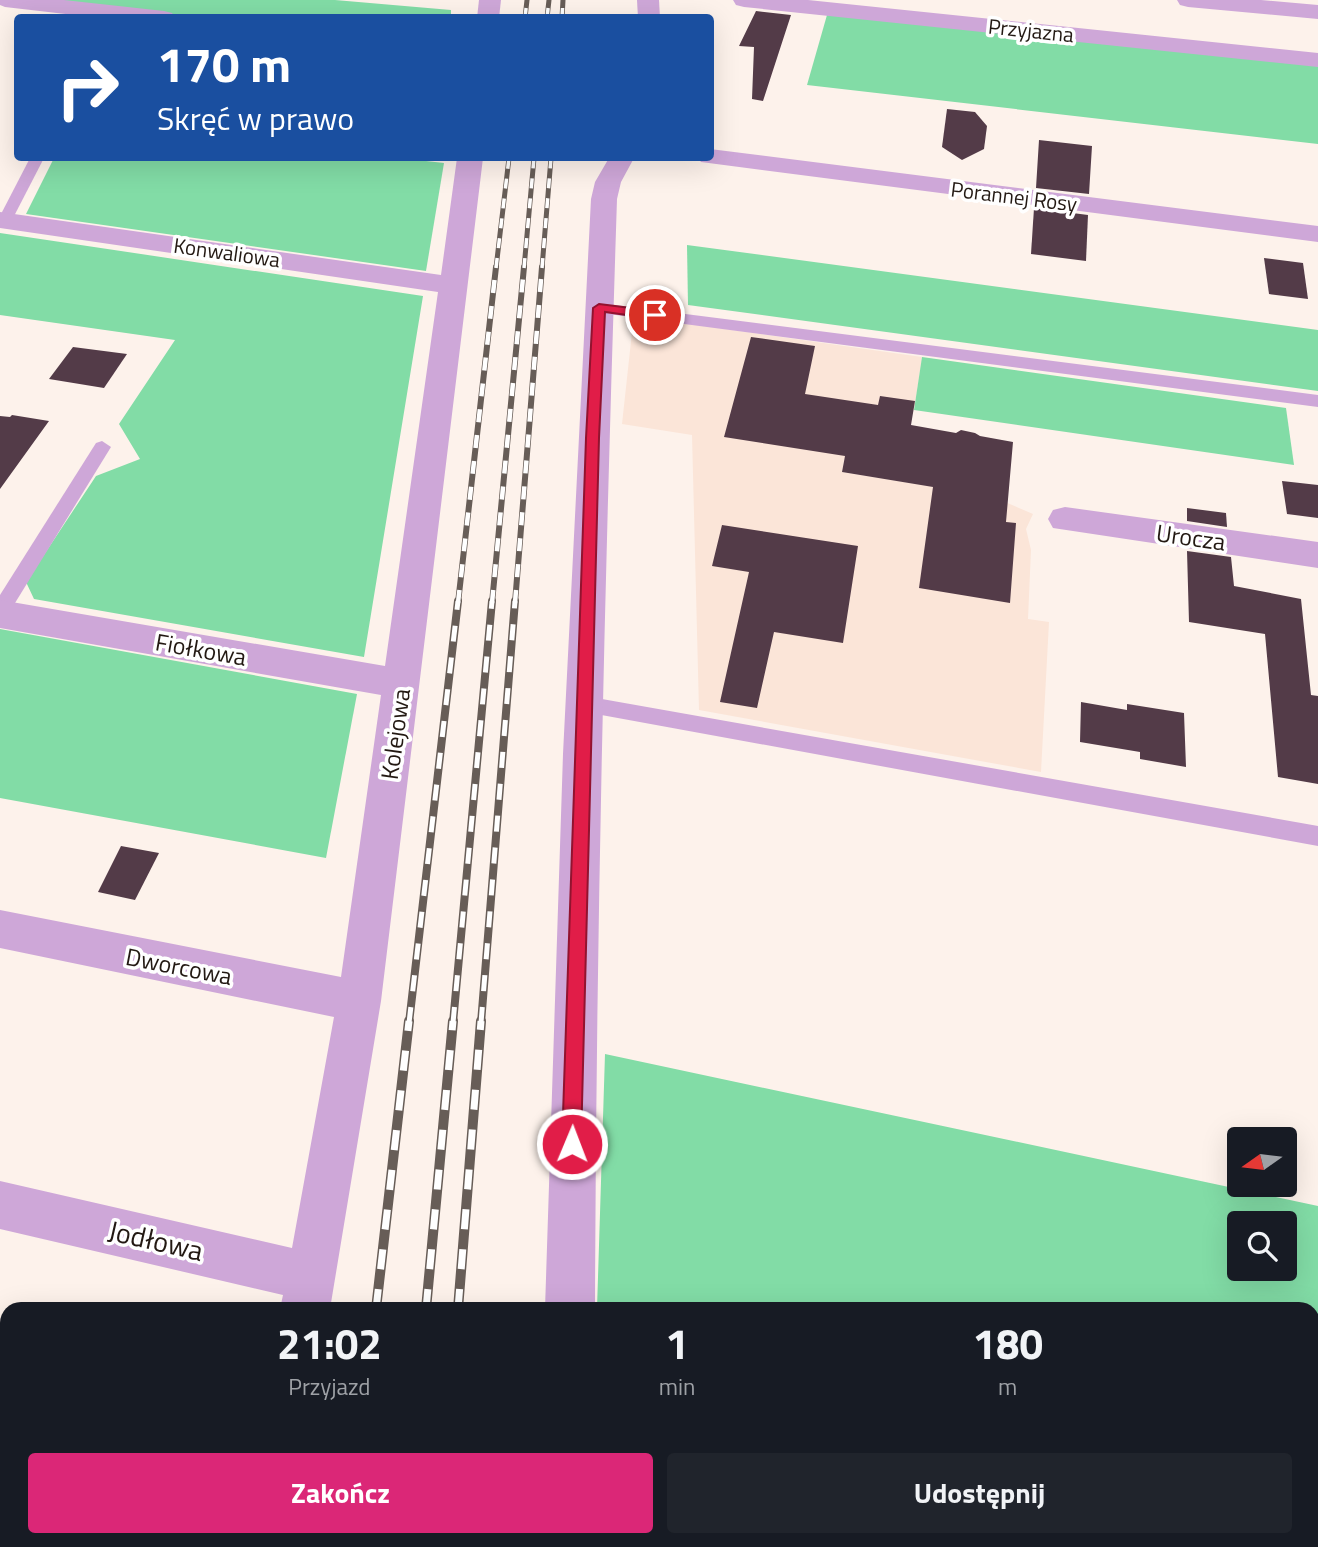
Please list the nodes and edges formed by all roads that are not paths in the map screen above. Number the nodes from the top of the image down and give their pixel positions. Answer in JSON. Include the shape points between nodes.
{"nodes":[{"id":1,"x":5,"y":0,"type":"edge"},
{"id":2,"x":744,"y":0,"type":"edge"},
{"id":3,"x":1188,"y":0,"type":"edge"},
{"id":4,"x":1318,"y":12,"type":"edge"},
{"id":5,"x":129,"y":14,"type":"edge"},
{"id":6,"x":1318,"y":60,"type":"edge"},
{"id":7,"x":714,"y":158,"type":"edge"},
{"id":8,"x":35,"y":161,"type":"edge"},
{"id":9,"x":470,"y":161,"type":"edge"},
{"id":10,"x":619,"y":161,"type":"edge"},
{"id":11,"x":2,"y":220,"type":"edge"},
{"id":12,"x":1318,"y":234,"type":"edge"},
{"id":13,"x":454,"y":286,"type":"junction"},
{"id":14,"x":599,"y":308,"type":"junction"},
{"id":15,"x":1318,"y":401,"type":"edge"},
{"id":16,"x":102,"y":447,"type":"dead end"},
{"id":17,"x":1065,"y":519,"type":"dead end"},
{"id":18,"x":1318,"y":555,"type":"edge"},
{"id":19,"x":0,"y":613,"type":"edge"},
{"id":20,"x":401,"y":684,"type":"junction"},
{"id":21,"x":585,"y":704,"type":"junction"},
{"id":22,"x":1318,"y":836,"type":"edge"},
{"id":23,"x":0,"y":929,"type":"edge"},
{"id":24,"x":359,"y":1001,"type":"junction"},
{"id":25,"x":0,"y":1205,"type":"edge"},
{"id":26,"x":309,"y":1293,"type":"edge"},
{"id":27,"x":570,"y":1302,"type":"edge"}],
"edges":[{"from":1,"to":5,"type":"street"},
{"from":2,"to":6,"type":"street","name":"Przyjazna"},
{"from":3,"to":4,"type":"street"},
{"from":7,"to":12,"type":"street","name":"Porannej Rosy"},
{"from":8,"to":11,"type":"lane"},
{"from":9,"to":13,"type":"street","name":"Kolejowa"},
{"from":10,"to":14,"type":"street","via":[[604,199]]},
{"from":11,"to":13,"type":"street","name":"Konwaliowa"},
{"from":13,"to":20,"type":"street","name":"Kolejowa"},
{"from":14,"to":15,"type":"lane"},
{"from":14,"to":21,"type":"street"},
{"from":16,"to":19,"type":"lane"},
{"from":17,"to":18,"type":"street","name":"Urocza"},
{"from":19,"to":20,"type":"street","name":"Fiołkowa"},
{"from":20,"to":24,"type":"street","name":"Kolejowa"},
{"from":21,"to":22,"type":"lane"},
{"from":21,"to":27,"type":"street"},
{"from":23,"to":24,"type":"street","name":"Dworcowa"},
{"from":24,"to":26,"type":"street","name":"Kolejowa"},
{"from":25,"to":26,"type":"street","name":"Jodłowa"}]}
